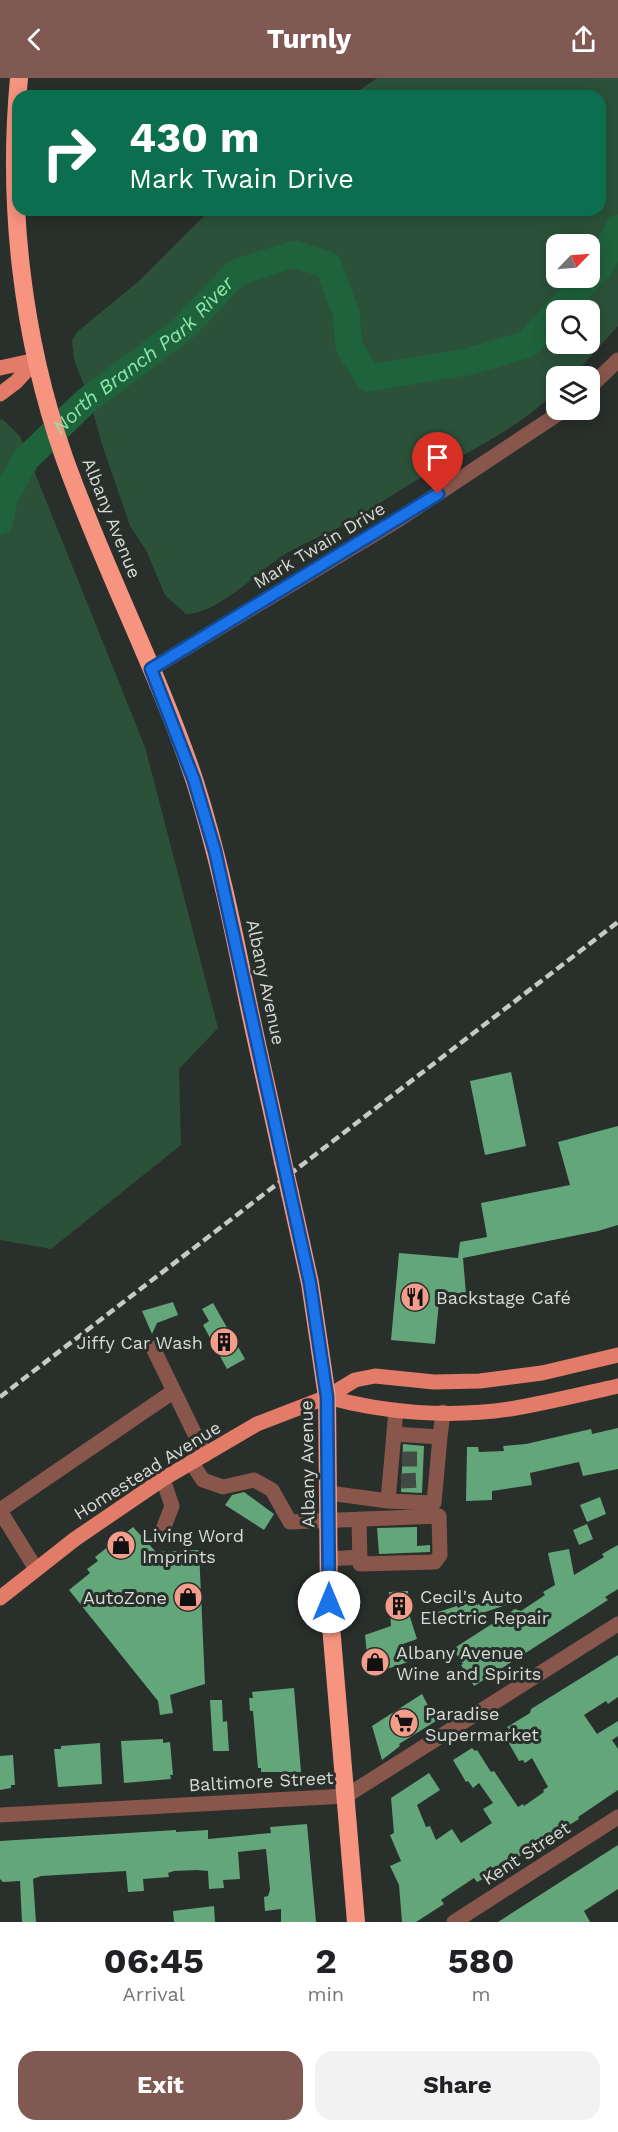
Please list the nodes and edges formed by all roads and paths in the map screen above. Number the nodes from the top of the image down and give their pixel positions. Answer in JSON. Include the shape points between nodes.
{"nodes":[{"id":1,"x":18,"y":216,"type":"edge"},
{"id":2,"x":36,"y":360,"type":"junction"},
{"id":3,"x":618,"y":360,"type":"edge"},
{"id":4,"x":0,"y":368,"type":"edge"},
{"id":5,"x":600,"y":377,"type":"edge"},
{"id":6,"x":0,"y":394,"type":"edge"},
{"id":7,"x":549,"y":420,"type":"edge"},
{"id":8,"x":151,"y":669,"type":"junction"},
{"id":9,"x":153,"y":1348,"type":"dead end"},
{"id":10,"x":618,"y":1356,"type":"edge"},
{"id":11,"x":618,"y":1386,"type":"edge"},
{"id":12,"x":174,"y":1391,"type":"junction"},
{"id":13,"x":327,"y":1397,"type":"junction"},
{"id":14,"x":396,"y":1410,"type":"junction"},
{"id":15,"x":443,"y":1412,"type":"junction"},
{"id":16,"x":394,"y":1434,"type":"junction"},
{"id":17,"x":440,"y":1437,"type":"junction"},
{"id":18,"x":198,"y":1458,"type":"junction"},
{"id":19,"x":163,"y":1479,"type":"junction"},
{"id":20,"x":329,"y":1493,"type":"junction"},
{"id":21,"x":388,"y":1501,"type":"junction"},
{"id":22,"x":0,"y":1510,"type":"edge"},
{"id":23,"x":359,"y":1519,"type":"junction"},
{"id":24,"x":329,"y":1521,"type":"junction"},
{"id":25,"x":162,"y":1532,"type":"dead end"},
{"id":26,"x":360,"y":1557,"type":"junction"},
{"id":27,"x":329,"y":1559,"type":"junction"},
{"id":28,"x":36,"y":1569,"type":"junction"},
{"id":29,"x":0,"y":1598,"type":"edge"},
{"id":30,"x":618,"y":1624,"type":"edge"},
{"id":31,"x":346,"y":1796,"type":"junction"},
{"id":32,"x":0,"y":1815,"type":"edge"},
{"id":33,"x":618,"y":1817,"type":"edge"},
{"id":34,"x":356,"y":1922,"type":"edge"},
{"id":35,"x":454,"y":1922,"type":"edge"}],
"edges":[{"from":1,"to":2,"type":"highway","name":"Albany Avenue"},
{"from":2,"to":4,"type":"main road"},
{"from":2,"to":6,"type":"main road"},
{"from":2,"to":8,"type":"highway","name":"Albany Avenue","via":[[64,457]]},
{"from":3,"to":5,"type":"street"},
{"from":7,"to":8,"type":"street","name":"Mark Twain Drive","via":[[398,520]]},
{"from":8,"to":13,"type":"highway","name":"Albany Avenue","bridge":true,"via":[[209,828],[310,1283]]},
{"from":9,"to":12,"type":"street"},
{"from":10,"to":13,"type":"main road","name":"Homestead Avenue","via":[[542,1373],[480,1381],[367,1377],[348,1382]]},
{"from":11,"to":15,"type":"main road","via":[[508,1409]]},
{"from":12,"to":18,"type":"street"},
{"from":12,"to":22,"type":"street"},
{"from":13,"to":14,"type":"main road"},
{"from":13,"to":18,"type":"main road","name":"Homestead Avenue","via":[[257,1424]]},
{"from":13,"to":20,"type":"highway","name":"Albany Avenue"},
{"from":14,"to":15,"type":"main road"},
{"from":14,"to":16,"type":"street"},
{"from":15,"to":17,"type":"street"},
{"from":16,"to":17,"type":"street"},
{"from":16,"to":21,"type":"street","via":[[397,1459]]},
{"from":17,"to":21,"type":"street","via":[[431,1459],[429,1480],[434,1503]]},
{"from":18,"to":19,"type":"main road","name":"Homestead Avenue"},
{"from":18,"to":24,"type":"street","via":[[203,1480],[223,1487],[254,1480],[272,1490],[290,1522]]},
{"from":19,"to":25,"type":"street","via":[[172,1506]]},
{"from":19,"to":28,"type":"main road","name":"Homestead Avenue"},
{"from":20,"to":21,"type":"street"},
{"from":20,"to":24,"type":"highway","name":"Albany Avenue"},
{"from":22,"to":28,"type":"street"},
{"from":23,"to":24,"type":"street"},
{"from":23,"to":26,"type":"street"},
{"from":23,"to":26,"type":"street","via":[[439,1516],[440,1545],[435,1562],[360,1564]]},
{"from":24,"to":27,"type":"highway","name":"Albany Avenue"},
{"from":26,"to":27,"type":"street"},
{"from":27,"to":31,"type":"highway","name":"Albany Avenue","via":[[329,1602]]},
{"from":28,"to":29,"type":"main road","name":"Homestead Avenue"},
{"from":30,"to":31,"type":"street","name":"Baltimore Street"},
{"from":31,"to":32,"type":"street","name":"Baltimore Street"},
{"from":31,"to":34,"type":"highway","name":"Albany Avenue"},
{"from":33,"to":35,"type":"street","name":"Kent Street"}]}
